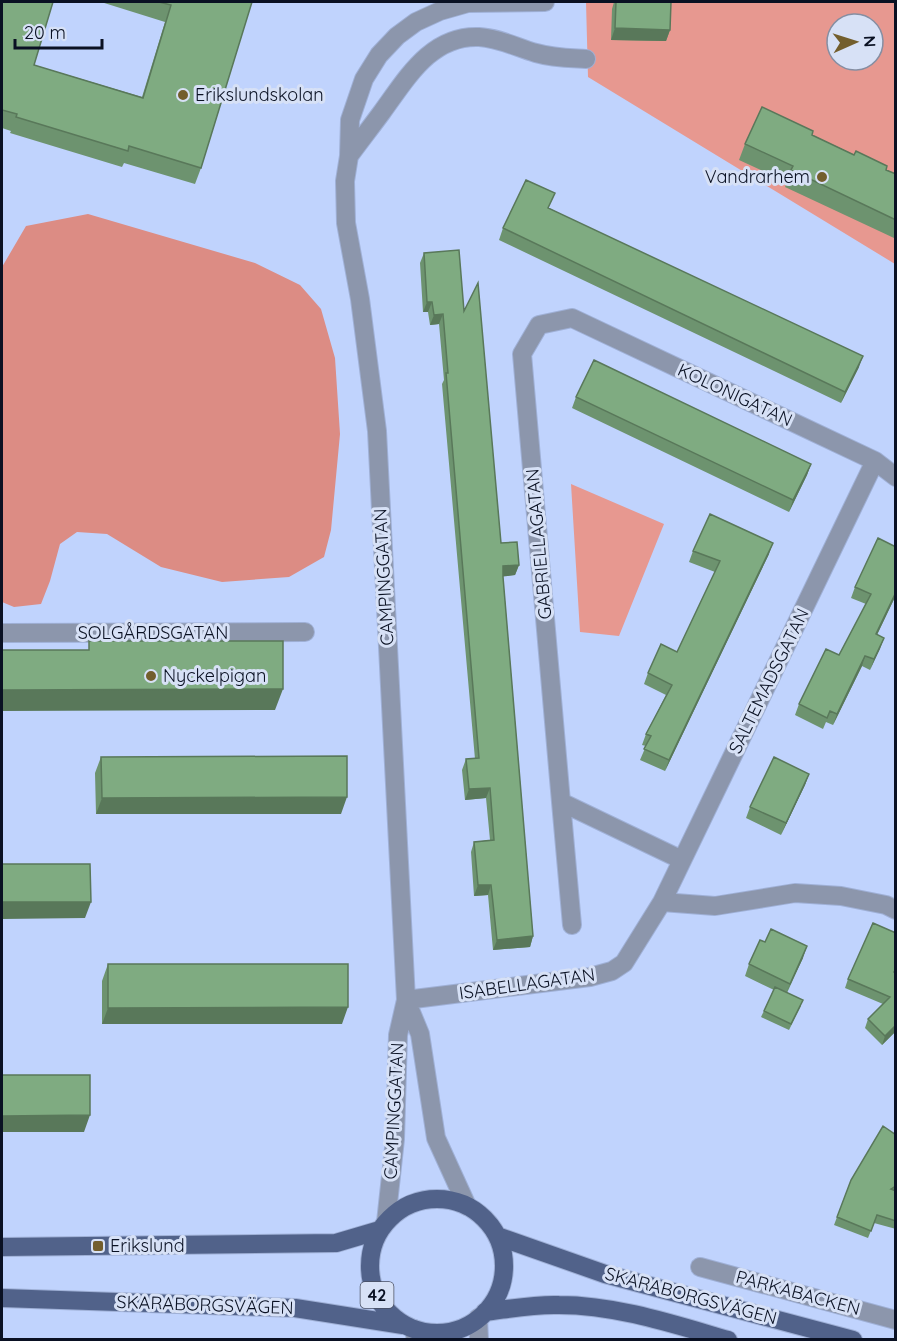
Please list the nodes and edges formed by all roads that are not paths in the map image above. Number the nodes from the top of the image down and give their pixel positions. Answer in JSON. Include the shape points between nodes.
{"nodes":[{"id":1,"x":545,"y":2,"type":"edge"},
{"id":2,"x":586,"y":59,"type":"dead end"},
{"id":3,"x":349,"y":156,"type":"junction"},
{"id":4,"x":572,"y":318,"type":"joint"},
{"id":5,"x":875,"y":461,"type":"junction"},
{"id":6,"x":896,"y":477,"type":"edge"},
{"id":7,"x":305,"y":632,"type":"dead end"},
{"id":8,"x":2,"y":633,"type":"edge"},
{"id":9,"x":561,"y":802,"type":"junction"},
{"id":10,"x":682,"y":860,"type":"junction"},
{"id":11,"x":662,"y":902,"type":"junction"},
{"id":12,"x":896,"y":910,"type":"edge"},
{"id":13,"x":572,"y":925,"type":"dead end"},
{"id":14,"x":406,"y":1000,"type":"junction"},
{"id":15,"x":467,"y":1206,"type":"junction"},
{"id":16,"x":383,"y":1226,"type":"junction"},
{"id":17,"x":497,"y":1236,"type":"junction"},
{"id":18,"x":2,"y":1247,"type":"edge"},
{"id":19,"x":700,"y":1267,"type":"dead end"},
{"id":20,"x":2,"y":1298,"type":"edge"},
{"id":21,"x":482,"y":1315,"type":"junction"},
{"id":22,"x":896,"y":1320,"type":"edge"},
{"id":23,"x":412,"y":1331,"type":"edge"},
{"id":24,"x":479,"y":1340,"type":"edge"},
{"id":25,"x":728,"y":1340,"type":"edge"},
{"id":26,"x":853,"y":1340,"type":"edge"}],
"edges":[{"from":1,"to":3,"type":"street","name":"CAMPINGGATAN","via":[[468,3],[416,22],[397,36],[364,79],[350,120]]},
{"from":2,"to":3,"type":"street","name":"CAMPINGGATAN","via":[[555,57],[479,37],[439,46],[421,60]]},
{"from":3,"to":14,"type":"street","name":"CAMPINGGATAN","via":[[346,223],[377,431]]},
{"from":4,"to":5,"type":"street","name":"KOLONIGATAN"},
{"from":4,"to":9,"type":"street","name":"GABRIELLAGATAN","via":[[539,325],[522,354]]},
{"from":5,"to":6,"type":"street","name":"KOLONIGATAN"},
{"from":5,"to":10,"type":"street","name":"SALTEMADSGATAN"},
{"from":7,"to":8,"type":"street","name":"SOLGÅRDSGATAN"},
{"from":9,"to":10,"type":"street"},
{"from":9,"to":13,"type":"street","name":"GABRIELLAGATAN"},
{"from":10,"to":11,"type":"street","name":"SALTEMADSGATAN"},
{"from":11,"to":12,"type":"street","via":[[715,906],[795,894],[841,896]]},
{"from":11,"to":14,"type":"street","name":"ISABELLAGATAN","via":[[624,963],[612,971]]},
{"from":14,"to":15,"type":"street","name":"CAMPINGGATAN","via":[[420,1034],[436,1138]]},
{"from":14,"to":16,"type":"street","name":"CAMPINGGATAN","via":[[398,1035],[394,1139]]},
{"from":15,"to":16,"type":"main road","via":[[446,1199],[427,1199],[409,1205]]},
{"from":15,"to":17,"type":"main road","via":[[484,1218]]},
{"from":16,"to":18,"type":"main road","via":[[336,1243]]},
{"from":16,"to":23,"type":"main road","number":"42","via":[[373,1247],[371,1280],[386,1309]]},
{"from":17,"to":21,"type":"main road","via":[[503,1259],[502,1282]]},
{"from":17,"to":26,"type":"main road","name":"SKARABORGSVÄGEN","via":[[605,1274]]},
{"from":19,"to":22,"type":"street","name":"PARKABACKEN"},
{"from":20,"to":23,"type":"main road","name":"SKARABORGSVÄGEN","number":"42","via":[[295,1308]]},
{"from":21,"to":23,"type":"main road","number":"42","via":[[448,1332]]},
{"from":21,"to":24,"type":"street"},
{"from":21,"to":25,"type":"main road","name":"SKARABORGSVÄGEN","number":"42","via":[[526,1306],[601,1308]]}]}
